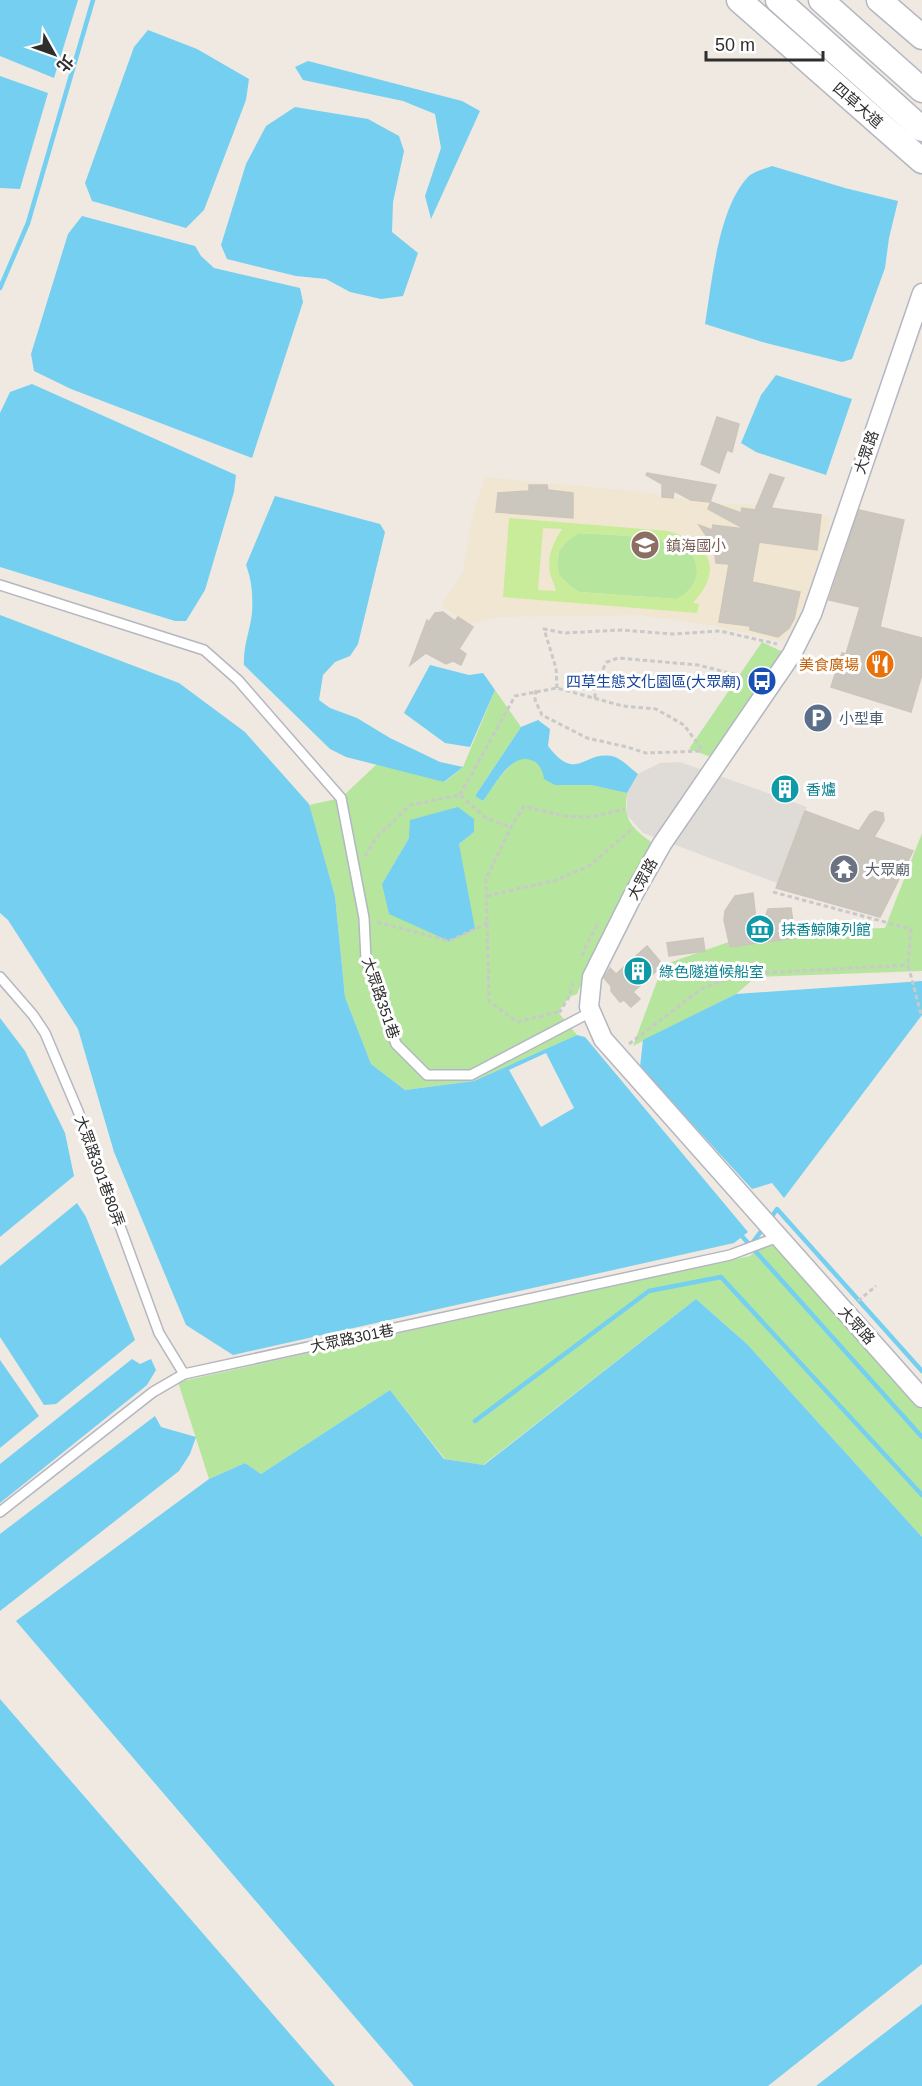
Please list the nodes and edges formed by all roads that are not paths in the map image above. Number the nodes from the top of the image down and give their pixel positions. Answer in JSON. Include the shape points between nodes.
{"nodes":[{"id":1,"x":740,"y":0,"type":"edge"},
{"id":2,"x":778,"y":0,"type":"edge"},
{"id":3,"x":821,"y":0,"type":"edge"},
{"id":4,"x":879,"y":0,"type":"edge"},
{"id":5,"x":922,"y":37,"type":"edge"},
{"id":6,"x":922,"y":90,"type":"edge"},
{"id":7,"x":922,"y":129,"type":"edge"},
{"id":8,"x":922,"y":161,"type":"edge"},
{"id":9,"x":922,"y":293,"type":"edge"},
{"id":10,"x":0,"y":585,"type":"edge"},
{"id":11,"x":0,"y":976,"type":"edge"},
{"id":12,"x":591,"y":1012,"type":"junction"},
{"id":13,"x":778,"y":1237,"type":"junction"},
{"id":14,"x":184,"y":1374,"type":"junction"},
{"id":15,"x":922,"y":1398,"type":"edge"},
{"id":16,"x":0,"y":1512,"type":"edge"}],
"edges":[{"from":1,"to":8,"type":"street","name":"四草大道"},
{"from":2,"to":7,"type":"street","name":"四草大道"},
{"from":3,"to":6,"type":"street"},
{"from":4,"to":5,"type":"street"},
{"from":9,"to":12,"type":"street","name":"大眾路","via":[[812,614],[792,654],[662,844],[632,897],[592,977]]},
{"from":10,"to":12,"type":"lane","name":"大眾路351巷","via":[[204,650],[238,680],[341,798],[364,918],[366,960],[396,1044],[427,1075],[471,1075]]},
{"from":11,"to":14,"type":"lane","name":"大眾路301巷80弄","via":[[45,1033],[159,1333]]},
{"from":12,"to":13,"type":"street","name":"大眾路","via":[[603,1039]]},
{"from":13,"to":14,"type":"lane","name":"大眾路301巷","via":[[730,1255]]},
{"from":13,"to":15,"type":"street","name":"大眾路"},
{"from":14,"to":16,"type":"lane","name":"大眾路301巷","via":[[153,1392]]}]}
